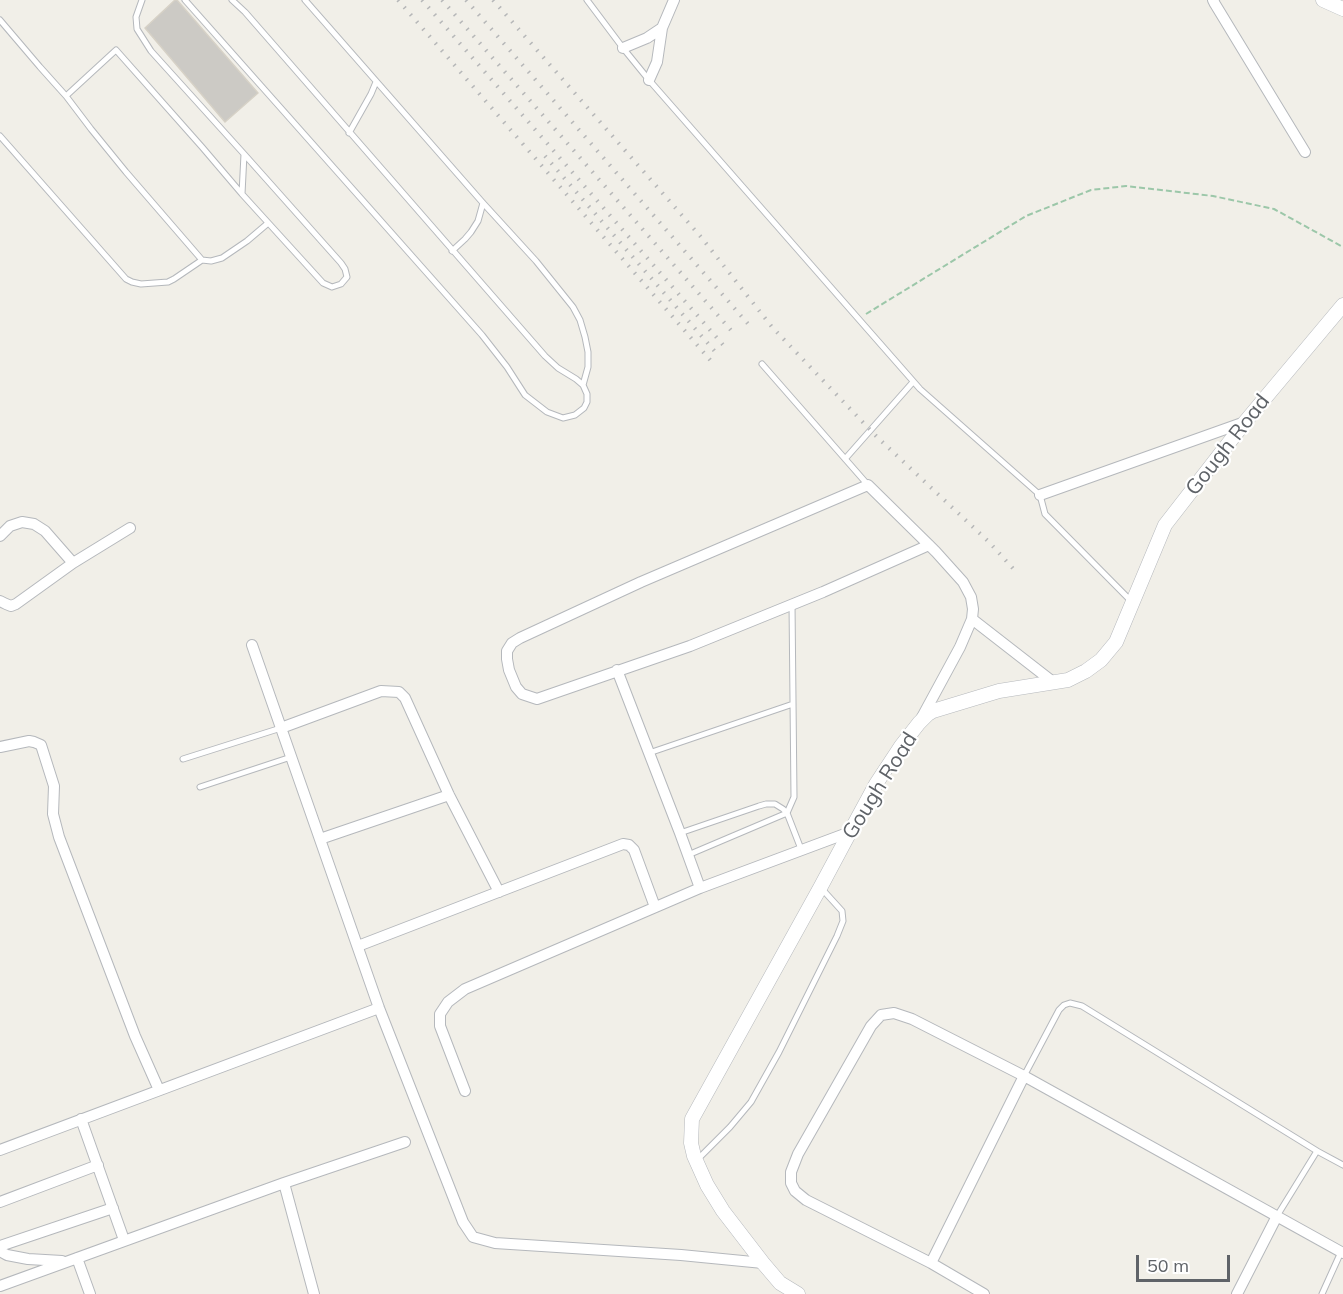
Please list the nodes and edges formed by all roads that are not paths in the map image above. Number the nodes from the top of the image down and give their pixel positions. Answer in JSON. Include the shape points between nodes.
{"nodes":[{"id":1,"x":142,"y":0,"type":"edge"},
{"id":2,"x":185,"y":0,"type":"edge"},
{"id":3,"x":232,"y":0,"type":"edge"},
{"id":4,"x":305,"y":0,"type":"edge"},
{"id":5,"x":587,"y":0,"type":"edge"},
{"id":6,"x":674,"y":0,"type":"edge"},
{"id":7,"x":1213,"y":0,"type":"edge"},
{"id":8,"x":1323,"y":0,"type":"edge"},
{"id":9,"x":1343,"y":9,"type":"edge"},
{"id":10,"x":0,"y":20,"type":"edge"},
{"id":11,"x":662,"y":28,"type":"junction"},
{"id":12,"x":623,"y":48,"type":"junction"},
{"id":13,"x":649,"y":80,"type":"junction"},
{"id":14,"x":376,"y":82,"type":"junction"},
{"id":15,"x":66,"y":96,"type":"junction"},
{"id":16,"x":349,"y":133,"type":"junction"},
{"id":17,"x":0,"y":136,"type":"edge"},
{"id":18,"x":1305,"y":153,"type":"dead end"},
{"id":19,"x":244,"y":154,"type":"junction"},
{"id":20,"x":242,"y":194,"type":"junction"},
{"id":21,"x":483,"y":203,"type":"junction"},
{"id":22,"x":267,"y":224,"type":"junction"},
{"id":23,"x":452,"y":250,"type":"junction"},
{"id":24,"x":202,"y":260,"type":"junction"},
{"id":25,"x":1343,"y":305,"type":"edge"},
{"id":26,"x":762,"y":364,"type":"dead end"},
{"id":27,"x":913,"y":382,"type":"junction"},
{"id":28,"x":582,"y":385,"type":"junction"},
{"id":29,"x":1245,"y":422,"type":"junction"},
{"id":30,"x":845,"y":459,"type":"junction"},
{"id":31,"x":868,"y":485,"type":"junction"},
{"id":32,"x":1040,"y":495,"type":"junction"},
{"id":33,"x":130,"y":528,"type":"dead end"},
{"id":34,"x":0,"y":536,"type":"edge"},
{"id":35,"x":929,"y":545,"type":"junction"},
{"id":36,"x":73,"y":563,"type":"junction"},
{"id":37,"x":0,"y":601,"type":"edge"},
{"id":38,"x":1132,"y":602,"type":"junction"},
{"id":39,"x":792,"y":604,"type":"junction"},
{"id":40,"x":972,"y":619,"type":"junction"},
{"id":41,"x":252,"y":645,"type":"dead end"},
{"id":42,"x":617,"y":670,"type":"junction"},
{"id":43,"x":1053,"y":682,"type":"junction"},
{"id":44,"x":793,"y":704,"type":"junction"},
{"id":45,"x":919,"y":723,"type":"junction"},
{"id":46,"x":281,"y":728,"type":"junction"},
{"id":47,"x":0,"y":747,"type":"edge"},
{"id":48,"x":649,"y":753,"type":"junction"},
{"id":49,"x":291,"y":757,"type":"junction"},
{"id":50,"x":183,"y":759,"type":"dead end"},
{"id":51,"x":200,"y":787,"type":"dead end"},
{"id":52,"x":449,"y":795,"type":"junction"},
{"id":53,"x":787,"y":813,"type":"junction"},
{"id":54,"x":850,"y":832,"type":"junction"},
{"id":55,"x":680,"y":833,"type":"junction"},
{"id":56,"x":320,"y":839,"type":"junction"},
{"id":57,"x":801,"y":849,"type":"junction"},
{"id":58,"x":688,"y":855,"type":"junction"},
{"id":59,"x":700,"y":888,"type":"junction"},
{"id":60,"x":820,"y":888,"type":"junction"},
{"id":61,"x":499,"y":892,"type":"junction"},
{"id":62,"x":655,"y":907,"type":"junction"},
{"id":63,"x":358,"y":946,"type":"junction"},
{"id":64,"x":379,"y":1008,"type":"junction"},
{"id":65,"x":1024,"y":1076,"type":"junction"},
{"id":66,"x":159,"y":1090,"type":"junction"},
{"id":67,"x":465,"y":1091,"type":"dead end"},
{"id":68,"x":81,"y":1119,"type":"junction"},
{"id":69,"x":405,"y":1142,"type":"dead end"},
{"id":70,"x":0,"y":1150,"type":"edge"},
{"id":71,"x":1317,"y":1151,"type":"junction"},
{"id":72,"x":697,"y":1161,"type":"junction"},
{"id":73,"x":1343,"y":1165,"type":"edge"},
{"id":74,"x":98,"y":1166,"type":"junction"},
{"id":75,"x":284,"y":1183,"type":"junction"},
{"id":76,"x":0,"y":1202,"type":"edge"},
{"id":77,"x":113,"y":1208,"type":"junction"},
{"id":78,"x":1277,"y":1216,"type":"junction"},
{"id":79,"x":124,"y":1240,"type":"junction"},
{"id":80,"x":0,"y":1246,"type":"edge"},
{"id":81,"x":0,"y":1251,"type":"edge"},
{"id":82,"x":1342,"y":1252,"type":"edge"},
{"id":83,"x":73,"y":1260,"type":"junction"},
{"id":84,"x":763,"y":1263,"type":"junction"},
{"id":85,"x":931,"y":1263,"type":"junction"},
{"id":86,"x":0,"y":1286,"type":"edge"},
{"id":87,"x":90,"y":1294,"type":"edge"},
{"id":88,"x":314,"y":1294,"type":"edge"},
{"id":89,"x":798,"y":1294,"type":"edge"},
{"id":90,"x":984,"y":1294,"type":"edge"},
{"id":91,"x":1237,"y":1294,"type":"edge"},
{"id":92,"x":1322,"y":1294,"type":"edge"}],
"edges":[{"from":1,"to":19,"type":"lane","via":[[136,16],[137,30],[151,51]]},
{"from":2,"to":28,"type":"lane","via":[[482,335],[534,404],[563,418],[575,415],[587,402]]},
{"from":3,"to":16,"type":"lane"},
{"from":4,"to":14,"type":"lane"},
{"from":5,"to":12,"type":"lane"},
{"from":6,"to":11,"type":"street"},
{"from":7,"to":18,"type":"street"},
{"from":8,"to":9,"type":"street"},
{"from":10,"to":15,"type":"lane"},
{"from":11,"to":12,"type":"street"},
{"from":11,"to":13,"type":"street","via":[[657,62]]},
{"from":12,"to":13,"type":"lane"},
{"from":13,"to":27,"type":"lane"},
{"from":14,"to":16,"type":"lane"},
{"from":14,"to":21,"type":"lane"},
{"from":15,"to":20,"type":"lane","via":[[116,50]]},
{"from":15,"to":24,"type":"lane"},
{"from":16,"to":23,"type":"lane"},
{"from":17,"to":24,"type":"lane","via":[[126,279],[141,284],[168,282]]},
{"from":19,"to":20,"type":"lane"},
{"from":19,"to":22,"type":"lane","via":[[341,263],[347,274],[344,281],[332,287],[323,283]]},
{"from":20,"to":22,"type":"lane"},
{"from":21,"to":23,"type":"lane","via":[[471,232]]},
{"from":21,"to":28,"type":"lane","via":[[577,314],[588,352]]},
{"from":22,"to":24,"type":"lane","via":[[222,258]]},
{"from":23,"to":28,"type":"lane","via":[[545,356]]},
{"from":25,"to":29,"type":"street","name":"Gough Road"},
{"from":26,"to":30,"type":"lane"},
{"from":27,"to":30,"type":"lane"},
{"from":27,"to":32,"type":"lane"},
{"from":29,"to":32,"type":"street"},
{"from":29,"to":38,"type":"street","name":"Gough Road","via":[[1165,525]]},
{"from":30,"to":31,"type":"lane"},
{"from":31,"to":35,"type":"street"},
{"from":31,"to":42,"type":"street","via":[[641,582],[520,638],[507,651],[516,687],[522,694],[537,699]]},
{"from":32,"to":38,"type":"lane","via":[[1045,513]]},
{"from":33,"to":36,"type":"street"},
{"from":34,"to":36,"type":"street","via":[[10,526],[34,524]]},
{"from":35,"to":39,"type":"street"},
{"from":35,"to":40,"type":"street","via":[[963,582],[974,609]]},
{"from":36,"to":37,"type":"street","via":[[16,604]]},
{"from":38,"to":43,"type":"street","name":"Gough Road","via":[[1116,642],[1101,660],[1068,680]]},
{"from":39,"to":42,"type":"street","via":[[690,646]]},
{"from":39,"to":44,"type":"lane"},
{"from":40,"to":43,"type":"street"},
{"from":40,"to":45,"type":"street"},
{"from":41,"to":46,"type":"street"},
{"from":42,"to":48,"type":"street"},
{"from":43,"to":45,"type":"street","name":"Gough Road","via":[[988,694],[933,711]]},
{"from":44,"to":48,"type":"lane"},
{"from":44,"to":53,"type":"lane","via":[[795,785]]},
{"from":45,"to":54,"type":"street","name":"Gough Road","via":[[876,784]]},
{"from":46,"to":49,"type":"street"},
{"from":46,"to":50,"type":"lane"},
{"from":46,"to":52,"type":"street","via":[[381,692],[399,692]]},
{"from":47,"to":66,"type":"street","via":[[28,741],[41,745],[54,786],[53,814],[59,837]]},
{"from":48,"to":55,"type":"street"},
{"from":49,"to":51,"type":"lane"},
{"from":49,"to":56,"type":"street"},
{"from":52,"to":56,"type":"street"},
{"from":52,"to":61,"type":"street"},
{"from":53,"to":55,"type":"lane","via":[[775,804],[766,804]]},
{"from":53,"to":57,"type":"lane"},
{"from":53,"to":58,"type":"lane"},
{"from":54,"to":57,"type":"street"},
{"from":54,"to":60,"type":"street","name":"Gough Road"},
{"from":55,"to":58,"type":"street"},
{"from":56,"to":63,"type":"street"},
{"from":57,"to":59,"type":"street"},
{"from":58,"to":59,"type":"street"},
{"from":59,"to":62,"type":"street"},
{"from":60,"to":72,"type":"street","name":"Gough Road","via":[[692,1119]]},
{"from":60,"to":72,"type":"lane","via":[[842,911],[837,936],[751,1102]]},
{"from":61,"to":62,"type":"street","via":[[623,844],[634,850]]},
{"from":61,"to":63,"type":"street"},
{"from":62,"to":67,"type":"street","via":[[465,989],[448,1002],[440,1014],[440,1026]]},
{"from":63,"to":64,"type":"street"},
{"from":64,"to":66,"type":"street"},
{"from":64,"to":84,"type":"street","via":[[463,1222],[473,1237],[495,1243]]},
{"from":65,"to":71,"type":"lane","via":[[1059,1010],[1070,1003],[1082,1006]]},
{"from":65,"to":78,"type":"street"},
{"from":65,"to":85,"type":"street"},
{"from":65,"to":85,"type":"street","via":[[912,1019],[894,1013],[881,1015],[798,1154],[791,1172],[795,1191]]},
{"from":66,"to":68,"type":"street"},
{"from":68,"to":70,"type":"street"},
{"from":68,"to":74,"type":"street"},
{"from":69,"to":75,"type":"street"},
{"from":71,"to":73,"type":"lane"},
{"from":71,"to":78,"type":"lane"},
{"from":72,"to":84,"type":"street","name":"Gough Road","via":[[706,1185]]},
{"from":74,"to":76,"type":"street"},
{"from":74,"to":77,"type":"street"},
{"from":75,"to":79,"type":"street"},
{"from":75,"to":88,"type":"street"},
{"from":77,"to":79,"type":"street"},
{"from":77,"to":80,"type":"street"},
{"from":78,"to":82,"type":"street"},
{"from":78,"to":91,"type":"street"},
{"from":79,"to":83,"type":"street"},
{"from":81,"to":83,"type":"street","via":[[28,1259]]},
{"from":82,"to":92,"type":"lane"},
{"from":83,"to":86,"type":"street"},
{"from":83,"to":87,"type":"street"},
{"from":84,"to":89,"type":"street","name":"Gough Road"},
{"from":85,"to":90,"type":"street"}]}
